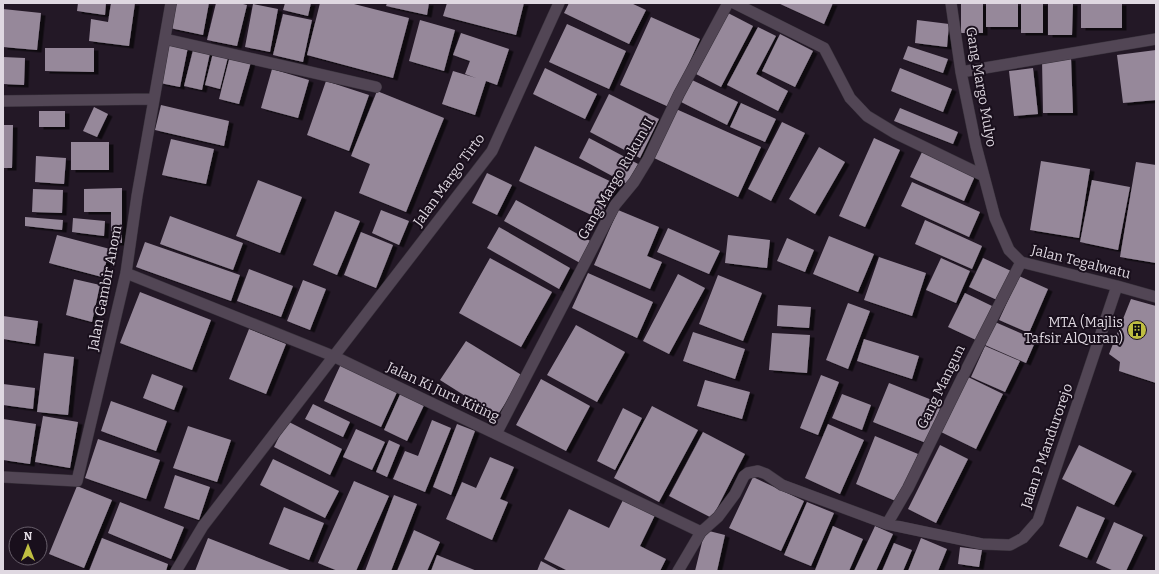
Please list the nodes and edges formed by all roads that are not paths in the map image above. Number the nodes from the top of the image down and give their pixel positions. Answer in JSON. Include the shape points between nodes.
{"nodes":[{"id":1,"x":171,"y":3,"type":"edge"},
{"id":2,"x":559,"y":3,"type":"edge"},
{"id":3,"x":728,"y":3,"type":"edge"},
{"id":4,"x":734,"y":3,"type":"edge"},
{"id":5,"x":951,"y":3,"type":"edge"},
{"id":6,"x":1156,"y":38,"type":"edge"},
{"id":7,"x":165,"y":39,"type":"junction"},
{"id":8,"x":961,"y":72,"type":"junction"},
{"id":9,"x":376,"y":87,"type":"dead end"},
{"id":10,"x":154,"y":99,"type":"junction"},
{"id":11,"x":3,"y":100,"type":"edge"},
{"id":12,"x":984,"y":176,"type":"junction"},
{"id":13,"x":1021,"y":262,"type":"junction"},
{"id":14,"x":126,"y":274,"type":"junction"},
{"id":15,"x":1117,"y":286,"type":"junction"},
{"id":16,"x":1156,"y":297,"type":"edge"},
{"id":17,"x":333,"y":356,"type":"junction"},
{"id":18,"x":496,"y":434,"type":"junction"},
{"id":19,"x":3,"y":477,"type":"edge"},
{"id":20,"x":887,"y":524,"type":"junction"},
{"id":21,"x":701,"y":532,"type":"junction"},
{"id":22,"x":176,"y":571,"type":"edge"},
{"id":23,"x":678,"y":571,"type":"edge"}],
"edges":[{"from":1,"to":7,"type":"street","name":"Jalan Gambir Anom"},
{"from":2,"to":17,"type":"street","name":"Jalan Margo Tirto","via":[[492,151]]},
{"from":3,"to":18,"type":"street","name":"Gang Margo Rukun II","via":[[679,94],[648,159],[634,182],[615,205]]},
{"from":4,"to":12,"type":"street","via":[[824,48],[850,98],[867,116],[895,133]]},
{"from":5,"to":8,"type":"street","name":"Gang Margo Mulyo"},
{"from":6,"to":8,"type":"street"},
{"from":7,"to":9,"type":"street"},
{"from":7,"to":10,"type":"street","name":"Jalan Gambir Anom"},
{"from":8,"to":12,"type":"street","name":"Gang Margo Mulyo"},
{"from":10,"to":11,"type":"street"},
{"from":10,"to":14,"type":"street","name":"Jalan Gambir Anom"},
{"from":12,"to":13,"type":"street","name":"Jalan Tegalwatu","via":[[995,218],[1009,250]]},
{"from":13,"to":15,"type":"street","name":"Jalan Tegalwatu"},
{"from":13,"to":20,"type":"street","name":"Gang Mangun","via":[[908,488]]},
{"from":14,"to":17,"type":"street","name":"Jalan Ki Juru Kiting"},
{"from":14,"to":19,"type":"street","name":"Jalan Gambir Anom","via":[[76,481]]},
{"from":15,"to":16,"type":"street","name":"Jalan Tegalwatu"},
{"from":15,"to":20,"type":"street","name":"Jalan P Mandurorejo","via":[[1038,521],[1023,538],[1010,545],[982,544]]},
{"from":17,"to":18,"type":"street","name":"Jalan Ki Juru Kiting"},
{"from":17,"to":22,"type":"street","name":"Jalan Margo Tirto","via":[[203,526]]},
{"from":18,"to":21,"type":"street","name":"Jalan Ki Juru Kiting"},
{"from":20,"to":21,"type":"street","name":"Jalan P Mandurorejo","via":[[782,485],[758,471],[744,476],[735,494],[718,517]]},
{"from":21,"to":23,"type":"street"}]}
